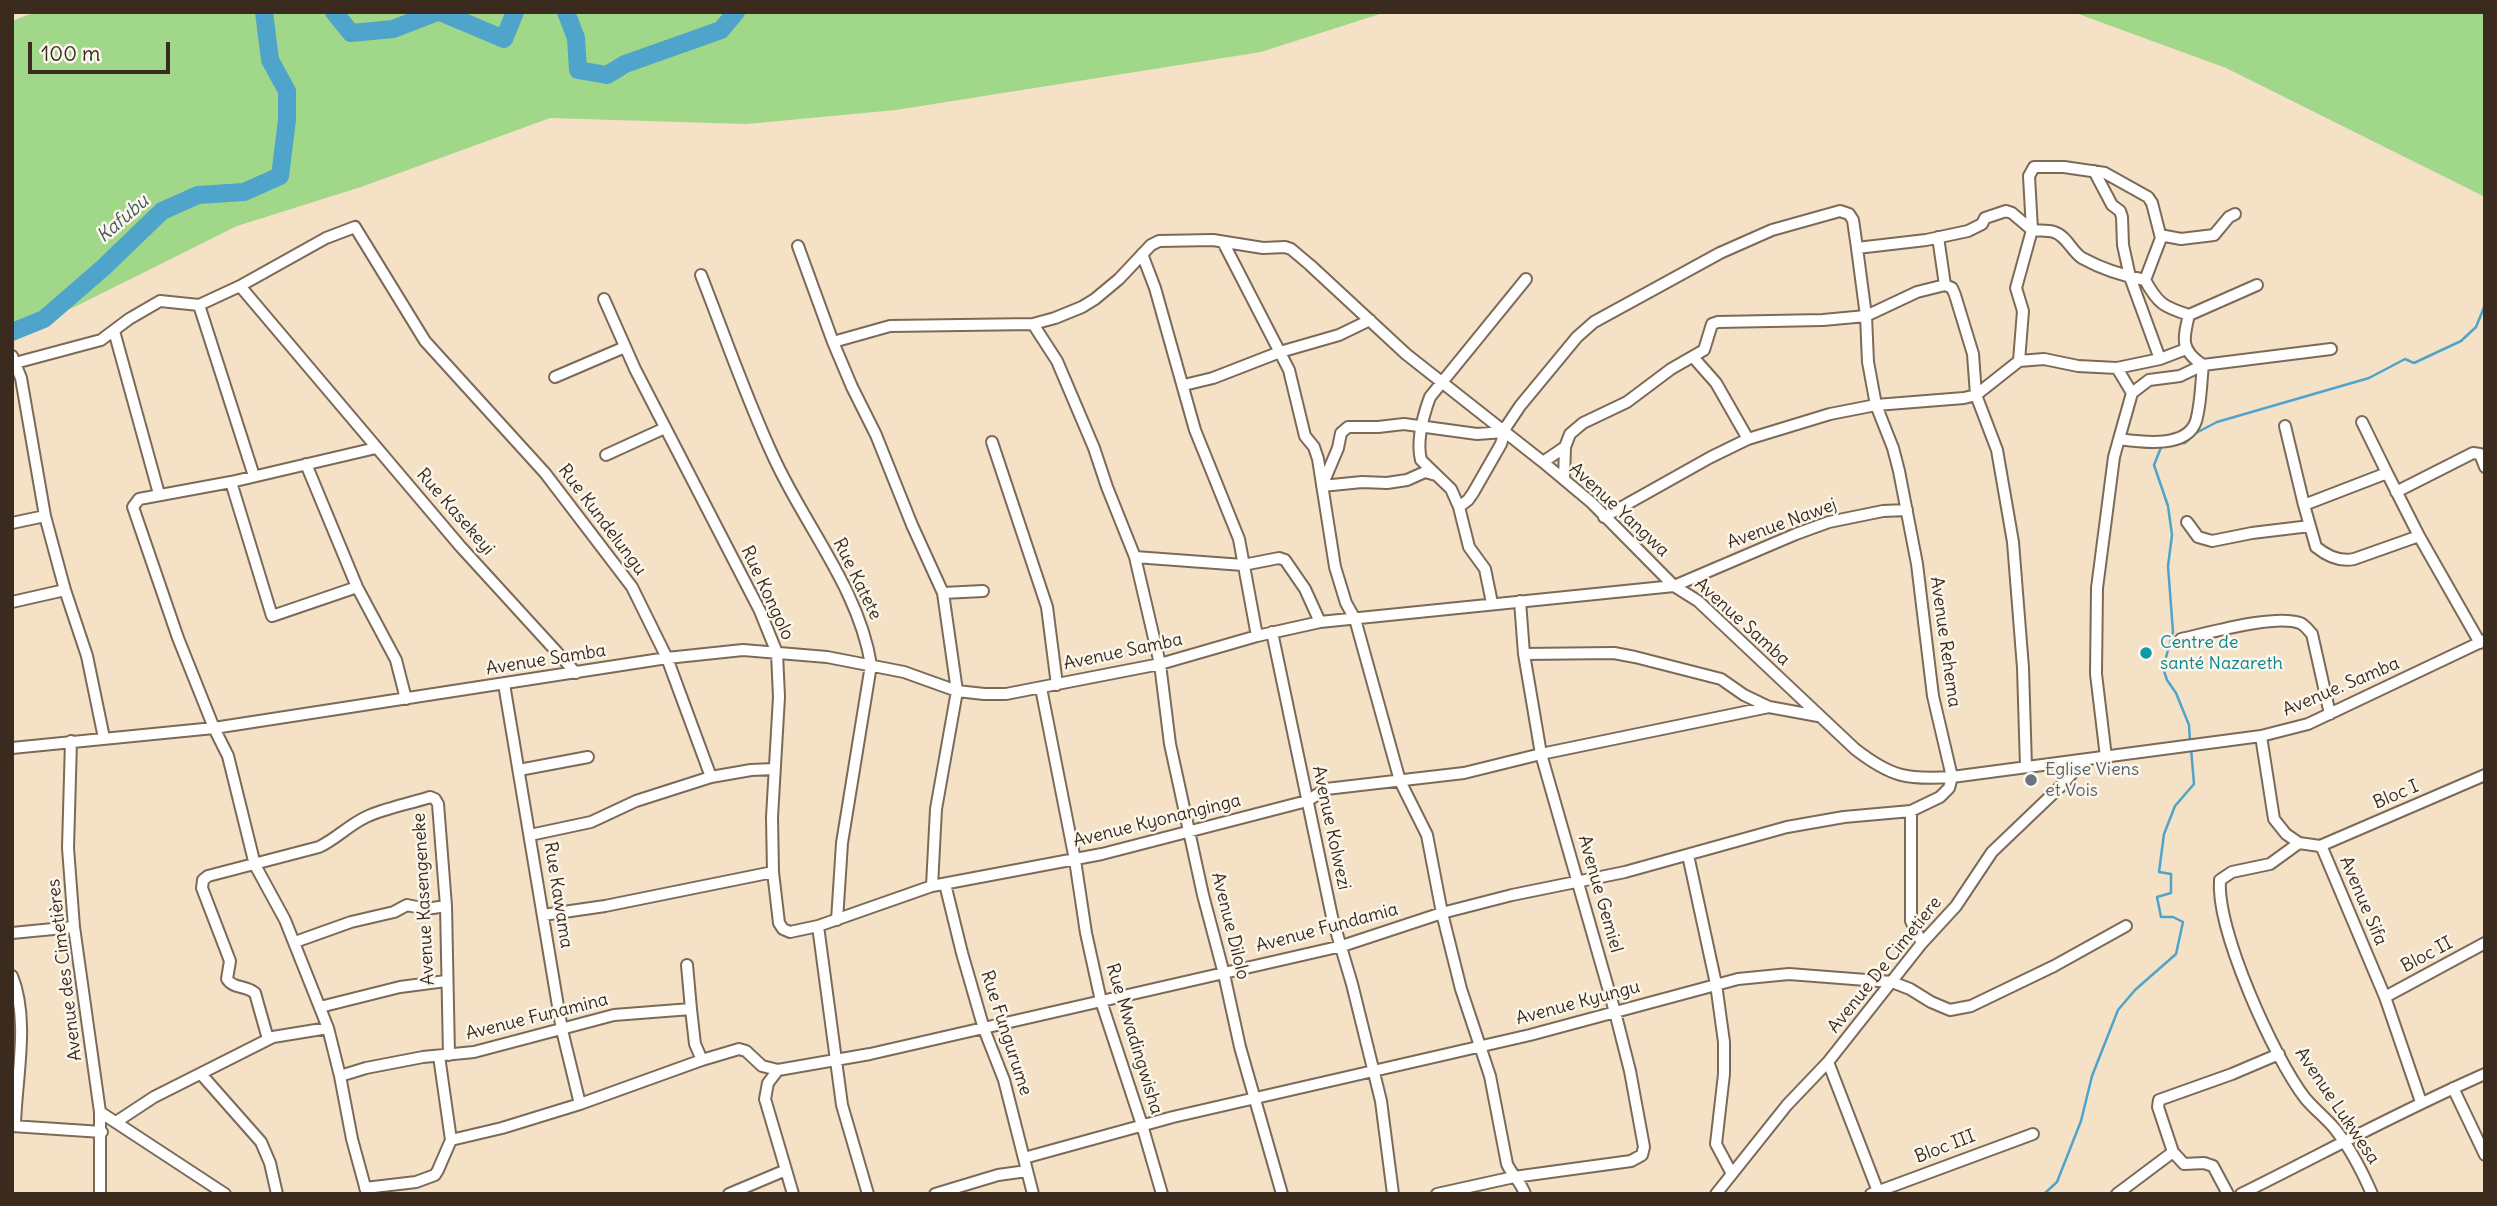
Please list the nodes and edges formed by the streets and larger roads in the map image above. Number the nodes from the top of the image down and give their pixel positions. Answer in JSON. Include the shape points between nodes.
{"nodes":[{"id":1,"x":2094,"y":171,"type":"junction"},
{"id":2,"x":2235,"y":214,"type":"dead end"},
{"id":3,"x":2032,"y":230,"type":"junction"},
{"id":4,"x":1938,"y":237,"type":"junction"},
{"id":5,"x":2161,"y":238,"type":"junction"},
{"id":6,"x":1223,"y":242,"type":"junction"},
{"id":7,"x":797,"y":246,"type":"dead end"},
{"id":8,"x":1857,"y":248,"type":"junction"},
{"id":9,"x":1142,"y":254,"type":"junction"},
{"id":10,"x":701,"y":275,"type":"dead end"},
{"id":11,"x":2130,"y":277,"type":"junction"},
{"id":12,"x":1526,"y":279,"type":"dead end"},
{"id":13,"x":2145,"y":280,"type":"junction"},
{"id":14,"x":1945,"y":285,"type":"junction"},
{"id":15,"x":2257,"y":285,"type":"dead end"},
{"id":16,"x":240,"y":286,"type":"junction"},
{"id":17,"x":604,"y":299,"type":"dead end"},
{"id":18,"x":199,"y":305,"type":"junction"},
{"id":19,"x":2189,"y":315,"type":"junction"},
{"id":20,"x":1866,"y":316,"type":"junction"},
{"id":21,"x":1370,"y":320,"type":"junction"},
{"id":22,"x":1033,"y":324,"type":"junction"},
{"id":23,"x":114,"y":331,"type":"junction"},
{"id":24,"x":833,"y":342,"type":"junction"},
{"id":25,"x":625,"y":347,"type":"junction"},
{"id":26,"x":2186,"y":349,"type":"junction"},
{"id":27,"x":2331,"y":349,"type":"dead end"},
{"id":28,"x":1280,"y":352,"type":"junction"},
{"id":29,"x":1693,"y":357,"type":"junction"},
{"id":30,"x":2160,"y":359,"type":"junction"},
{"id":31,"x":2019,"y":360,"type":"junction"},
{"id":32,"x":14,"y":364,"type":"edge"},
{"id":33,"x":2203,"y":365,"type":"junction"},
{"id":34,"x":2117,"y":368,"type":"junction"},
{"id":35,"x":555,"y":377,"type":"dead end"},
{"id":36,"x":1442,"y":382,"type":"junction"},
{"id":37,"x":1184,"y":385,"type":"junction"},
{"id":38,"x":2132,"y":393,"type":"junction"},
{"id":39,"x":1976,"y":395,"type":"junction"},
{"id":40,"x":1876,"y":405,"type":"junction"},
{"id":41,"x":2362,"y":422,"type":"dead end"},
{"id":42,"x":1422,"y":425,"type":"junction"},
{"id":43,"x":2285,"y":426,"type":"dead end"},
{"id":44,"x":665,"y":428,"type":"junction"},
{"id":45,"x":1504,"y":432,"type":"junction"},
{"id":46,"x":1748,"y":439,"type":"junction"},
{"id":47,"x":2119,"y":439,"type":"junction"},
{"id":48,"x":992,"y":442,"type":"dead end"},
{"id":49,"x":1565,"y":447,"type":"junction"},
{"id":50,"x":376,"y":448,"type":"junction"},
{"id":51,"x":606,"y":455,"type":"dead end"},
{"id":52,"x":1543,"y":462,"type":"junction"},
{"id":53,"x":306,"y":464,"type":"junction"},
{"id":54,"x":2485,"y":467,"type":"edge"},
{"id":55,"x":2387,"y":472,"type":"junction"},
{"id":56,"x":1436,"y":475,"type":"junction"},
{"id":57,"x":254,"y":476,"type":"junction"},
{"id":58,"x":1564,"y":480,"type":"junction"},
{"id":59,"x":231,"y":482,"type":"junction"},
{"id":60,"x":1322,"y":486,"type":"junction"},
{"id":61,"x":2396,"y":492,"type":"junction"},
{"id":62,"x":159,"y":494,"type":"junction"},
{"id":63,"x":2304,"y":505,"type":"junction"},
{"id":64,"x":1459,"y":507,"type":"junction"},
{"id":65,"x":1907,"y":510,"type":"junction"},
{"id":66,"x":46,"y":516,"type":"junction"},
{"id":67,"x":1604,"y":517,"type":"junction"},
{"id":68,"x":2187,"y":522,"type":"dead end"},
{"id":69,"x":12,"y":523,"type":"edge"},
{"id":70,"x":2310,"y":526,"type":"junction"},
{"id":71,"x":2419,"y":536,"type":"junction"},
{"id":72,"x":1135,"y":557,"type":"junction"},
{"id":73,"x":1242,"y":565,"type":"junction"},
{"id":74,"x":1674,"y":586,"type":"junction"},
{"id":75,"x":358,"y":587,"type":"junction"},
{"id":76,"x":65,"y":590,"type":"junction"},
{"id":77,"x":983,"y":592,"type":"dead end"},
{"id":78,"x":943,"y":593,"type":"junction"},
{"id":79,"x":1520,"y":601,"type":"junction"},
{"id":80,"x":12,"y":603,"type":"edge"},
{"id":81,"x":1492,"y":603,"type":"junction"},
{"id":82,"x":1354,"y":619,"type":"junction"},
{"id":83,"x":1320,"y":622,"type":"junction"},
{"id":84,"x":1272,"y":632,"type":"junction"},
{"id":85,"x":1257,"y":636,"type":"junction"},
{"id":86,"x":2181,"y":639,"type":"dead end"},
{"id":87,"x":2482,"y":642,"type":"edge"},
{"id":88,"x":777,"y":653,"type":"junction"},
{"id":89,"x":1524,"y":654,"type":"junction"},
{"id":90,"x":667,"y":658,"type":"junction"},
{"id":91,"x":1160,"y":663,"type":"junction"},
{"id":92,"x":871,"y":664,"type":"junction"},
{"id":93,"x":576,"y":673,"type":"junction"},
{"id":94,"x":504,"y":684,"type":"junction"},
{"id":95,"x":1057,"y":685,"type":"junction"},
{"id":96,"x":1041,"y":688,"type":"junction"},
{"id":97,"x":957,"y":691,"type":"junction"},
{"id":98,"x":406,"y":699,"type":"junction"},
{"id":99,"x":1769,"y":707,"type":"junction"},
{"id":100,"x":2330,"y":714,"type":"junction"},
{"id":101,"x":1821,"y":717,"type":"junction"},
{"id":102,"x":214,"y":728,"type":"junction"},
{"id":103,"x":2261,"y":736,"type":"junction"},
{"id":104,"x":104,"y":738,"type":"junction"},
{"id":105,"x":71,"y":741,"type":"junction"},
{"id":106,"x":2204,"y":745,"type":"joint"},
{"id":107,"x":12,"y":748,"type":"edge"},
{"id":108,"x":1541,"y":754,"type":"junction"},
{"id":109,"x":588,"y":757,"type":"dead end"},
{"id":110,"x":2106,"y":757,"type":"junction"},
{"id":111,"x":2083,"y":761,"type":"junction"},
{"id":112,"x":2026,"y":767,"type":"junction"},
{"id":113,"x":774,"y":769,"type":"junction"},
{"id":114,"x":519,"y":770,"type":"junction"},
{"id":115,"x":2485,"y":775,"type":"edge"},
{"id":116,"x":711,"y":777,"type":"junction"},
{"id":117,"x":1952,"y":777,"type":"junction"},
{"id":118,"x":1400,"y":781,"type":"junction"},
{"id":119,"x":1307,"y":801,"type":"junction"},
{"id":120,"x":1910,"y":811,"type":"junction"},
{"id":121,"x":1189,"y":830,"type":"junction"},
{"id":122,"x":530,"y":835,"type":"junction"},
{"id":123,"x":2299,"y":843,"type":"junction"},
{"id":124,"x":2320,"y":846,"type":"junction"},
{"id":125,"x":1688,"y":855,"type":"junction"},
{"id":126,"x":1075,"y":860,"type":"junction"},
{"id":127,"x":255,"y":865,"type":"junction"},
{"id":128,"x":773,"y":872,"type":"junction"},
{"id":129,"x":1576,"y":881,"type":"junction"},
{"id":130,"x":945,"y":884,"type":"junction"},
{"id":131,"x":932,"y":886,"type":"junction"},
{"id":132,"x":446,"y":906,"type":"junction"},
{"id":133,"x":1442,"y":913,"type":"junction"},
{"id":134,"x":543,"y":915,"type":"junction"},
{"id":135,"x":837,"y":920,"type":"junction"},
{"id":136,"x":818,"y":926,"type":"junction"},
{"id":137,"x":2126,"y":926,"type":"dead end"},
{"id":138,"x":74,"y":927,"type":"junction"},
{"id":139,"x":783,"y":929,"type":"joint"},
{"id":140,"x":12,"y":933,"type":"edge"},
{"id":141,"x":295,"y":942,"type":"junction"},
{"id":142,"x":1922,"y":943,"type":"junction"},
{"id":143,"x":2485,"y":943,"type":"edge"},
{"id":144,"x":1342,"y":946,"type":"junction"},
{"id":145,"x":687,"y":965,"type":"dead end"},
{"id":146,"x":1224,"y":974,"type":"junction"},
{"id":147,"x":12,"y":976,"type":"edge"},
{"id":148,"x":446,"y":981,"type":"junction"},
{"id":149,"x":1892,"y":982,"type":"junction"},
{"id":150,"x":1716,"y":984,"type":"junction"},
{"id":151,"x":2385,"y":997,"type":"junction"},
{"id":152,"x":1101,"y":1001,"type":"junction"},
{"id":153,"x":320,"y":1007,"type":"junction"},
{"id":154,"x":691,"y":1009,"type":"junction"},
{"id":155,"x":1615,"y":1012,"type":"junction"},
{"id":156,"x":328,"y":1028,"type":"junction"},
{"id":157,"x":984,"y":1029,"type":"junction"},
{"id":158,"x":562,"y":1030,"type":"junction"},
{"id":159,"x":268,"y":1039,"type":"junction"},
{"id":160,"x":1482,"y":1045,"type":"junction"},
{"id":161,"x":2280,"y":1054,"type":"junction"},
{"id":162,"x":444,"y":1055,"type":"junction"},
{"id":163,"x":702,"y":1060,"type":"junction"},
{"id":164,"x":836,"y":1060,"type":"junction"},
{"id":165,"x":1828,"y":1062,"type":"junction"},
{"id":166,"x":778,"y":1070,"type":"junction"},
{"id":167,"x":1372,"y":1071,"type":"junction"},
{"id":168,"x":201,"y":1074,"type":"junction"},
{"id":169,"x":2485,"y":1074,"type":"edge"},
{"id":170,"x":340,"y":1076,"type":"junction"},
{"id":171,"x":2453,"y":1088,"type":"junction"},
{"id":172,"x":1255,"y":1097,"type":"junction"},
{"id":173,"x":2421,"y":1102,"type":"junction"},
{"id":174,"x":577,"y":1106,"type":"junction"},
{"id":175,"x":100,"y":1112,"type":"junction"},
{"id":176,"x":116,"y":1122,"type":"junction"},
{"id":177,"x":1142,"y":1125,"type":"junction"},
{"id":178,"x":14,"y":1126,"type":"edge"},
{"id":179,"x":102,"y":1132,"type":"junction"},
{"id":180,"x":2033,"y":1134,"type":"dead end"},
{"id":181,"x":452,"y":1140,"type":"junction"},
{"id":182,"x":2345,"y":1143,"type":"junction"},
{"id":183,"x":2173,"y":1152,"type":"junction"},
{"id":184,"x":2485,"y":1155,"type":"edge"},
{"id":185,"x":1024,"y":1158,"type":"junction"},
{"id":186,"x":786,"y":1170,"type":"junction"},
{"id":187,"x":1027,"y":1171,"type":"junction"},
{"id":188,"x":1732,"y":1174,"type":"junction"},
{"id":189,"x":1514,"y":1177,"type":"junction"},
{"id":190,"x":204,"y":1188,"type":"edge"},
{"id":191,"x":366,"y":1191,"type":"edge"},
{"id":192,"x":1876,"y":1193,"type":"edge"},
{"id":193,"x":100,"y":1194,"type":"edge"},
{"id":194,"x":225,"y":1194,"type":"edge"},
{"id":195,"x":277,"y":1194,"type":"edge"},
{"id":196,"x":729,"y":1194,"type":"edge"},
{"id":197,"x":793,"y":1194,"type":"edge"},
{"id":198,"x":868,"y":1194,"type":"edge"},
{"id":199,"x":936,"y":1194,"type":"edge"},
{"id":200,"x":1033,"y":1194,"type":"edge"},
{"id":201,"x":1161,"y":1194,"type":"edge"},
{"id":202,"x":1282,"y":1194,"type":"edge"},
{"id":203,"x":1393,"y":1194,"type":"edge"},
{"id":204,"x":1437,"y":1194,"type":"edge"},
{"id":205,"x":1525,"y":1194,"type":"edge"},
{"id":206,"x":1716,"y":1194,"type":"edge"},
{"id":207,"x":2117,"y":1194,"type":"edge"},
{"id":208,"x":2228,"y":1194,"type":"edge"},
{"id":209,"x":2241,"y":1194,"type":"edge"},
{"id":210,"x":2372,"y":1194,"type":"edge"}],
"edges":[{"from":1,"to":3,"type":"street","via":[[2034,167],[2029,176]]},
{"from":1,"to":5,"type":"street","via":[[2148,197]]},
{"from":1,"to":11,"type":"street","via":[[2122,217]]},
{"from":2,"to":5,"type":"street","via":[[2214,235]]},
{"from":3,"to":4,"type":"street","via":[[2006,211],[1985,218],[1968,232]]},
{"from":3,"to":11,"type":"street","via":[[2059,234],[2082,258]]},
{"from":3,"to":31,"type":"street","via":[[2016,288],[2023,311]]},
{"from":4,"to":8,"type":"street"},
{"from":4,"to":14,"type":"street"},
{"from":5,"to":13,"type":"street"},
{"from":6,"to":9,"type":"street","via":[[1159,241]]},
{"from":6,"to":21,"type":"street","via":[[1291,249]]},
{"from":6,"to":28,"type":"street"},
{"from":7,"to":24,"type":"street"},
{"from":8,"to":20,"type":"street","name":"Avenue Rehema"},
{"from":8,"to":45,"type":"street","name":"Avenue Rehema","via":[[1853,220],[1840,211],[1772,230],[1720,253],[1584,330]]},
{"from":9,"to":22,"type":"street","via":[[1095,299]]},
{"from":9,"to":37,"type":"street"},
{"from":10,"to":92,"type":"street","name":"Rue Katete","via":[[774,458],[855,609]]},
{"from":11,"to":13,"type":"street"},
{"from":11,"to":30,"type":"street"},
{"from":12,"to":36,"type":"street"},
{"from":13,"to":19,"type":"street","via":[[2164,307]]},
{"from":14,"to":20,"type":"street","via":[[1917,292]]},
{"from":14,"to":39,"type":"street","via":[[1955,295],[1973,354]]},
{"from":15,"to":19,"type":"street"},
{"from":16,"to":18,"type":"street"},
{"from":16,"to":50,"type":"street","name":"Rue Kasekeyi"},
{"from":16,"to":90,"type":"street","name":"Rue Kundelungu","via":[[355,227],[425,341],[545,473],[619,569]]},
{"from":17,"to":25,"type":"street","name":"Rue Kongolo"},
{"from":18,"to":23,"type":"street","via":[[160,301]]},
{"from":18,"to":57,"type":"street"},
{"from":19,"to":26,"type":"street"},
{"from":20,"to":29,"type":"street","name":"Avenue Yangwa","via":[[1718,322],[1712,324],[1704,350]]},
{"from":20,"to":40,"type":"street","name":"Avenue Rehema"},
{"from":21,"to":28,"type":"street","via":[[1339,335]]},
{"from":21,"to":36,"type":"street"},
{"from":22,"to":24,"type":"street","via":[[890,326]]},
{"from":22,"to":72,"type":"street","name":"Avenue Dilolo","via":[[1057,361]]},
{"from":23,"to":32,"type":"street","via":[[101,340]]},
{"from":23,"to":62,"type":"street"},
{"from":24,"to":78,"type":"street"},
{"from":25,"to":35,"type":"street"},
{"from":25,"to":44,"type":"street","name":"Rue Kongolo"},
{"from":26,"to":30,"type":"street"},
{"from":26,"to":33,"type":"street"},
{"from":27,"to":33,"type":"street"},
{"from":28,"to":37,"type":"street"},
{"from":28,"to":60,"type":"street","via":[[1306,436],[1318,459]]},
{"from":29,"to":46,"type":"street","via":[[1717,383]]},
{"from":29,"to":49,"type":"street","name":"Avenue Yangwa","via":[[1627,402],[1583,423]]},
{"from":30,"to":34,"type":"street"},
{"from":31,"to":34,"type":"street"},
{"from":31,"to":39,"type":"street"},
{"from":32,"to":66,"type":"street","via":[[21,378]]},
{"from":33,"to":38,"type":"street","via":[[2180,376],[2149,380]]},
{"from":33,"to":47,"type":"street","via":[[2196,421],[2190,430],[2158,443]]},
{"from":34,"to":38,"type":"street"},
{"from":36,"to":42,"type":"street","via":[[1430,397]]},
{"from":36,"to":45,"type":"street"},
{"from":37,"to":73,"type":"street","via":[[1195,430],[1239,539]]},
{"from":38,"to":47,"type":"street"},
{"from":39,"to":40,"type":"street"},
{"from":39,"to":112,"type":"street","via":[[1997,450],[2013,542]]},
{"from":40,"to":46,"type":"street"},
{"from":40,"to":65,"type":"street","name":"Avenue Rehema","via":[[1894,448]]},
{"from":41,"to":55,"type":"street"},
{"from":42,"to":45,"type":"street","via":[[1477,434]]},
{"from":42,"to":56,"type":"street","via":[[1421,460]]},
{"from":42,"to":60,"type":"street","via":[[1343,429]]},
{"from":43,"to":63,"type":"street"},
{"from":44,"to":51,"type":"street"},
{"from":44,"to":88,"type":"street","name":"Rue Kongolo"},
{"from":45,"to":52,"type":"street"},
{"from":45,"to":64,"type":"street","via":[[1473,493]]},
{"from":46,"to":67,"type":"street"},
{"from":47,"to":110,"type":"street","via":[[2099,566],[2096,674]]},
{"from":48,"to":95,"type":"street","via":[[1047,607]]},
{"from":49,"to":52,"type":"street","name":"Avenue Yangwa"},
{"from":49,"to":58,"type":"street"},
{"from":50,"to":53,"type":"street"},
{"from":50,"to":93,"type":"street","name":"Rue Kasekeyi"},
{"from":52,"to":58,"type":"street","name":"Avenue Yangwa"},
{"from":53,"to":57,"type":"street"},
{"from":53,"to":75,"type":"street"},
{"from":54,"to":61,"type":"street","via":[[2480,454],[2473,453]]},
{"from":55,"to":61,"type":"street"},
{"from":55,"to":63,"type":"street"},
{"from":56,"to":60,"type":"street","via":[[1425,472],[1387,483]]},
{"from":56,"to":64,"type":"street","via":[[1451,489]]},
{"from":57,"to":59,"type":"street"},
{"from":58,"to":67,"type":"street","name":"Avenue Yangwa"},
{"from":59,"to":62,"type":"street"},
{"from":59,"to":75,"type":"street","via":[[272,616]]},
{"from":60,"to":82,"type":"street","via":[[1335,567]]},
{"from":61,"to":71,"type":"street"},
{"from":62,"to":102,"type":"street","via":[[139,499],[133,507]]},
{"from":63,"to":70,"type":"street"},
{"from":64,"to":81,"type":"street","via":[[1469,547],[1485,569]]},
{"from":65,"to":74,"type":"street","name":"Avenue Nawej","via":[[1829,522]]},
{"from":65,"to":117,"type":"street","name":"Avenue Rehema","via":[[1933,696]]},
{"from":66,"to":69,"type":"street"},
{"from":66,"to":76,"type":"street"},
{"from":67,"to":74,"type":"street","name":"Avenue Yangwa"},
{"from":68,"to":70,"type":"street","via":[[2198,537],[2212,541]]},
{"from":70,"to":71,"type":"street","via":[[2315,547],[2346,561]]},
{"from":71,"to":87,"type":"street"},
{"from":72,"to":73,"type":"street"},
{"from":72,"to":91,"type":"street","name":"Avenue Dilolo"},
{"from":73,"to":83,"type":"street","via":[[1285,560]]},
{"from":73,"to":85,"type":"street"},
{"from":74,"to":79,"type":"street","name":"Avenue Samba"},
{"from":74,"to":101,"type":"street","name":"Avenue Samba","via":[[1698,601]]},
{"from":75,"to":98,"type":"street","via":[[396,660]]},
{"from":76,"to":80,"type":"street"},
{"from":76,"to":104,"type":"street","via":[[87,656]]},
{"from":77,"to":78,"type":"street"},
{"from":78,"to":97,"type":"street"},
{"from":79,"to":81,"type":"street","name":"Avenue Samba"},
{"from":79,"to":89,"type":"street","name":"Avenue Gemiel"},
{"from":81,"to":82,"type":"street","name":"Avenue Samba"},
{"from":82,"to":83,"type":"street","name":"Avenue Samba"},
{"from":82,"to":118,"type":"street"},
{"from":83,"to":84,"type":"street","name":"Avenue Samba"},
{"from":84,"to":85,"type":"street","name":"Avenue Samba"},
{"from":84,"to":119,"type":"street","name":"Avenue Kolwezi"},
{"from":85,"to":91,"type":"street","name":"Avenue Samba"},
{"from":86,"to":100,"type":"street","via":[[2258,623],[2286,620],[2303,624],[2312,634]]},
{"from":87,"to":100,"type":"street","name":"Avenue. Samba"},
{"from":88,"to":90,"type":"street","name":"Avenue Samba","via":[[743,650]]},
{"from":88,"to":92,"type":"street","name":"Avenue Samba"},
{"from":88,"to":113,"type":"street","name":"Rue Kongolo"},
{"from":89,"to":99,"type":"street","via":[[1635,657],[1721,679]]},
{"from":89,"to":108,"type":"street","name":"Avenue Gemiel"},
{"from":90,"to":93,"type":"street","name":"Avenue Samba"},
{"from":90,"to":116,"type":"street","name":"Rue Kundelungu"},
{"from":91,"to":95,"type":"street","name":"Avenue Samba"},
{"from":91,"to":121,"type":"street","name":"Avenue Dilolo","via":[[1170,744]]},
{"from":92,"to":97,"type":"street","name":"Avenue Samba"},
{"from":92,"to":135,"type":"street","name":"Rue Katete","via":[[842,844]]},
{"from":93,"to":94,"type":"street","name":"Avenue Samba"},
{"from":94,"to":98,"type":"street","name":"Avenue Samba"},
{"from":94,"to":114,"type":"street","name":"Rue Kawama"},
{"from":95,"to":96,"type":"street","name":"Avenue Samba"},
{"from":96,"to":97,"type":"street","name":"Avenue Samba","via":[[1006,694]]},
{"from":96,"to":126,"type":"street","name":"Rue Mwadingwisha"},
{"from":97,"to":131,"type":"street","via":[[936,809]]},
{"from":98,"to":102,"type":"street","name":"Avenue Samba"},
{"from":99,"to":101,"type":"street"},
{"from":99,"to":108,"type":"street","name":"Avenue Kyonanginga"},
{"from":100,"to":103,"type":"street","name":"Avenue. Samba"},
{"from":101,"to":117,"type":"street","name":"Avenue Samba","via":[[1879,767],[1919,779]]},
{"from":102,"to":104,"type":"street","name":"Avenue Samba"},
{"from":102,"to":127,"type":"street","via":[[228,756]]},
{"from":103,"to":106,"type":"street","name":"Avenue. Samba"},
{"from":103,"to":123,"type":"street","via":[[2274,819]]},
{"from":104,"to":105,"type":"street","name":"Avenue Samba"},
{"from":105,"to":107,"type":"street","name":"Avenue Samba"},
{"from":105,"to":138,"type":"street","name":"Avenue des Cimetières","via":[[68,848]]},
{"from":106,"to":110,"type":"street","name":"Avenue Samba"},
{"from":108,"to":118,"type":"street","name":"Avenue Kyonanginga","via":[[1464,773]]},
{"from":108,"to":129,"type":"street","name":"Avenue Gemiel"},
{"from":109,"to":114,"type":"street"},
{"from":110,"to":111,"type":"street","name":"Avenue Samba"},
{"from":111,"to":112,"type":"street","name":"Avenue Samba"},
{"from":111,"to":142,"type":"street","name":"Avenue De Cimetiere","via":[[1992,852],[1956,906]]},
{"from":112,"to":117,"type":"street","name":"Avenue Samba"},
{"from":113,"to":116,"type":"street"},
{"from":113,"to":128,"type":"street","name":"Rue Kongolo"},
{"from":114,"to":122,"type":"street","name":"Rue Kawama"},
{"from":115,"to":124,"type":"street","name":"Bloc I"},
{"from":116,"to":122,"type":"street","via":[[636,801],[591,822]]},
{"from":117,"to":120,"type":"street","name":"Avenue Fundamia","via":[[1940,797]]},
{"from":118,"to":119,"type":"street","name":"Avenue Kyonanginga","via":[[1326,789]]},
{"from":118,"to":133,"type":"street","via":[[1427,835]]},
{"from":119,"to":121,"type":"street","name":"Avenue Kyonanginga"},
{"from":119,"to":144,"type":"street","name":"Avenue Kolwezi"},
{"from":120,"to":125,"type":"street","name":"Avenue Fundamia","via":[[1817,820]]},
{"from":120,"to":142,"type":"street","via":[[1911,921]]},
{"from":121,"to":126,"type":"street","name":"Avenue Kyonanginga"},
{"from":121,"to":146,"type":"street","name":"Avenue Dilolo"},
{"from":122,"to":134,"type":"street","name":"Rue Kawama"},
{"from":123,"to":124,"type":"street","name":"Avenue Sifa"},
{"from":123,"to":161,"type":"street","name":"Avenue Lukwesa","via":[[2270,864],[2232,872],[2220,880],[2219,893],[2235,954]]},
{"from":124,"to":151,"type":"street","name":"Avenue Sifa"},
{"from":125,"to":129,"type":"street","name":"Avenue Fundamia"},
{"from":125,"to":150,"type":"street"},
{"from":126,"to":130,"type":"street","name":"Avenue Kyonanginga"},
{"from":126,"to":152,"type":"street","name":"Rue Mwadingwisha"},
{"from":127,"to":132,"type":"street","name":"Avenue Kasengeneke","via":[[319,847],[367,816],[430,797],[438,804]]},
{"from":127,"to":141,"type":"street"},
{"from":127,"to":159,"type":"street","name":"Avenue Kasengeneke","via":[[208,876],[202,884],[230,961],[227,979],[255,993]]},
{"from":128,"to":134,"type":"street"},
{"from":128,"to":139,"type":"street","name":"Rue Kongolo"},
{"from":129,"to":133,"type":"street","name":"Avenue Fundamia"},
{"from":129,"to":155,"type":"street","name":"Avenue Gemiel"},
{"from":130,"to":131,"type":"street","name":"Avenue Kyonanginga"},
{"from":130,"to":157,"type":"street","name":"Rue Fungurume"},
{"from":131,"to":135,"type":"street","name":"Avenue Kyonanginga"},
{"from":132,"to":141,"type":"street","via":[[402,906]]},
{"from":132,"to":148,"type":"street","name":"Avenue Kasengeneke"},
{"from":133,"to":144,"type":"street","name":"Avenue Fundamia"},
{"from":133,"to":160,"type":"street","via":[[1461,989]]},
{"from":134,"to":158,"type":"street","name":"Rue Kawama"},
{"from":135,"to":136,"type":"street","name":"Avenue Kyonanginga"},
{"from":136,"to":139,"type":"street","name":"Avenue Kyonanginga","via":[[790,932]]},
{"from":136,"to":164,"type":"street"},
{"from":137,"to":149,"type":"street","name":"Avenue Kyungu","via":[[1971,1006],[1950,1010]]},
{"from":138,"to":140,"type":"street"},
{"from":138,"to":175,"type":"street","name":"Avenue des Cimetières"},
{"from":141,"to":153,"type":"street"},
{"from":142,"to":149,"type":"street","name":"Avenue De Cimetiere"},
{"from":143,"to":151,"type":"street","name":"Bloc II"},
{"from":144,"to":146,"type":"street","name":"Avenue Fundamia"},
{"from":144,"to":167,"type":"street","name":"Avenue Kolwezi"},
{"from":145,"to":154,"type":"street"},
{"from":146,"to":152,"type":"street","name":"Avenue Fundamia"},
{"from":146,"to":172,"type":"street","name":"Avenue Dilolo"},
{"from":147,"to":178,"type":"street","via":[[21,1053]]},
{"from":148,"to":153,"type":"street"},
{"from":148,"to":162,"type":"street","name":"Avenue Kasengeneke"},
{"from":149,"to":150,"type":"street","name":"Avenue Kyungu","via":[[1770,974]]},
{"from":149,"to":165,"type":"street","name":"Avenue De Cimetiere"},
{"from":150,"to":155,"type":"street","name":"Avenue Kyungu"},
{"from":150,"to":188,"type":"street","via":[[1724,1042],[1716,1144]]},
{"from":151,"to":173,"type":"street","name":"Avenue Sifa"},
{"from":152,"to":157,"type":"street","name":"Avenue Fundamia"},
{"from":152,"to":177,"type":"street","name":"Rue Mwadingwisha"},
{"from":153,"to":156,"type":"street"},
{"from":154,"to":158,"type":"street","name":"Avenue Funamina","via":[[614,1015]]},
{"from":154,"to":163,"type":"street"},
{"from":155,"to":160,"type":"street","name":"Avenue Kyungu"},
{"from":155,"to":189,"type":"street","name":"Avenue Gemiel","via":[[1630,1071],[1642,1155],[1625,1162]]},
{"from":156,"to":159,"type":"street"},
{"from":156,"to":170,"type":"street"},
{"from":157,"to":164,"type":"street","name":"Avenue Fundamia"},
{"from":157,"to":185,"type":"street","name":"Rue Fungurume","via":[[1004,1080]]},
{"from":158,"to":162,"type":"street","name":"Avenue Funamina"},
{"from":158,"to":174,"type":"street","name":"Rue Kawama"},
{"from":159,"to":168,"type":"street"},
{"from":160,"to":167,"type":"street","name":"Avenue Kyungu"},
{"from":160,"to":189,"type":"street","via":[[1507,1164]]},
{"from":161,"to":182,"type":"street","name":"Avenue Lukwesa","via":[[2305,1097]]},
{"from":161,"to":183,"type":"street","via":[[2159,1100]]},
{"from":162,"to":170,"type":"street","name":"Avenue Funamina"},
{"from":162,"to":181,"type":"street","name":"Avenue Kasengeneke"},
{"from":163,"to":166,"type":"street","via":[[739,1049],[762,1066]]},
{"from":163,"to":174,"type":"street"},
{"from":164,"to":166,"type":"street","name":"Avenue Fundamia"},
{"from":164,"to":198,"type":"street","via":[[842,1105]]},
{"from":165,"to":188,"type":"street","name":"Avenue De Cimetiere"},
{"from":165,"to":192,"type":"street"},
{"from":166,"to":186,"type":"street","via":[[768,1083],[765,1100]]},
{"from":167,"to":172,"type":"street","name":"Avenue Kyungu"},
{"from":167,"to":203,"type":"street","name":"Avenue Kolwezi","via":[[1381,1101]]},
{"from":168,"to":176,"type":"street"},
{"from":168,"to":195,"type":"street","via":[[261,1142]]},
{"from":169,"to":171,"type":"street"},
{"from":170,"to":191,"type":"street"},
{"from":171,"to":173,"type":"street"},
{"from":171,"to":184,"type":"street"},
{"from":172,"to":177,"type":"street","name":"Avenue Kyungu"},
{"from":172,"to":202,"type":"street","name":"Avenue Dilolo"},
{"from":173,"to":182,"type":"street"},
{"from":174,"to":181,"type":"street"},
{"from":175,"to":176,"type":"street"},
{"from":175,"to":179,"type":"street","name":"Avenue des Cimetières"},
{"from":176,"to":190,"type":"street"},
{"from":177,"to":185,"type":"street","name":"Avenue Kyungu"},
{"from":177,"to":201,"type":"street","name":"Rue Mwadingwisha"},
{"from":178,"to":179,"type":"street"},
{"from":179,"to":193,"type":"street","name":"Avenue des Cimetières"},
{"from":180,"to":192,"type":"street","name":"Bloc III"},
{"from":181,"to":191,"type":"street","via":[[435,1175]]},
{"from":182,"to":209,"type":"street"},
{"from":182,"to":210,"type":"street","name":"Avenue Lukwesa"},
{"from":183,"to":207,"type":"street"},
{"from":183,"to":208,"type":"street","via":[[2183,1164],[2213,1166]]},
{"from":185,"to":187,"type":"street","name":"Rue Fungurume"},
{"from":186,"to":196,"type":"street"},
{"from":186,"to":197,"type":"street"},
{"from":187,"to":199,"type":"street"},
{"from":187,"to":200,"type":"street","name":"Rue Fungurume"},
{"from":188,"to":206,"type":"street","name":"Avenue De Cimetiere"},
{"from":189,"to":204,"type":"street","name":"Avenue Gemiel"},
{"from":189,"to":205,"type":"street"},
{"from":190,"to":194,"type":"street"}]}
